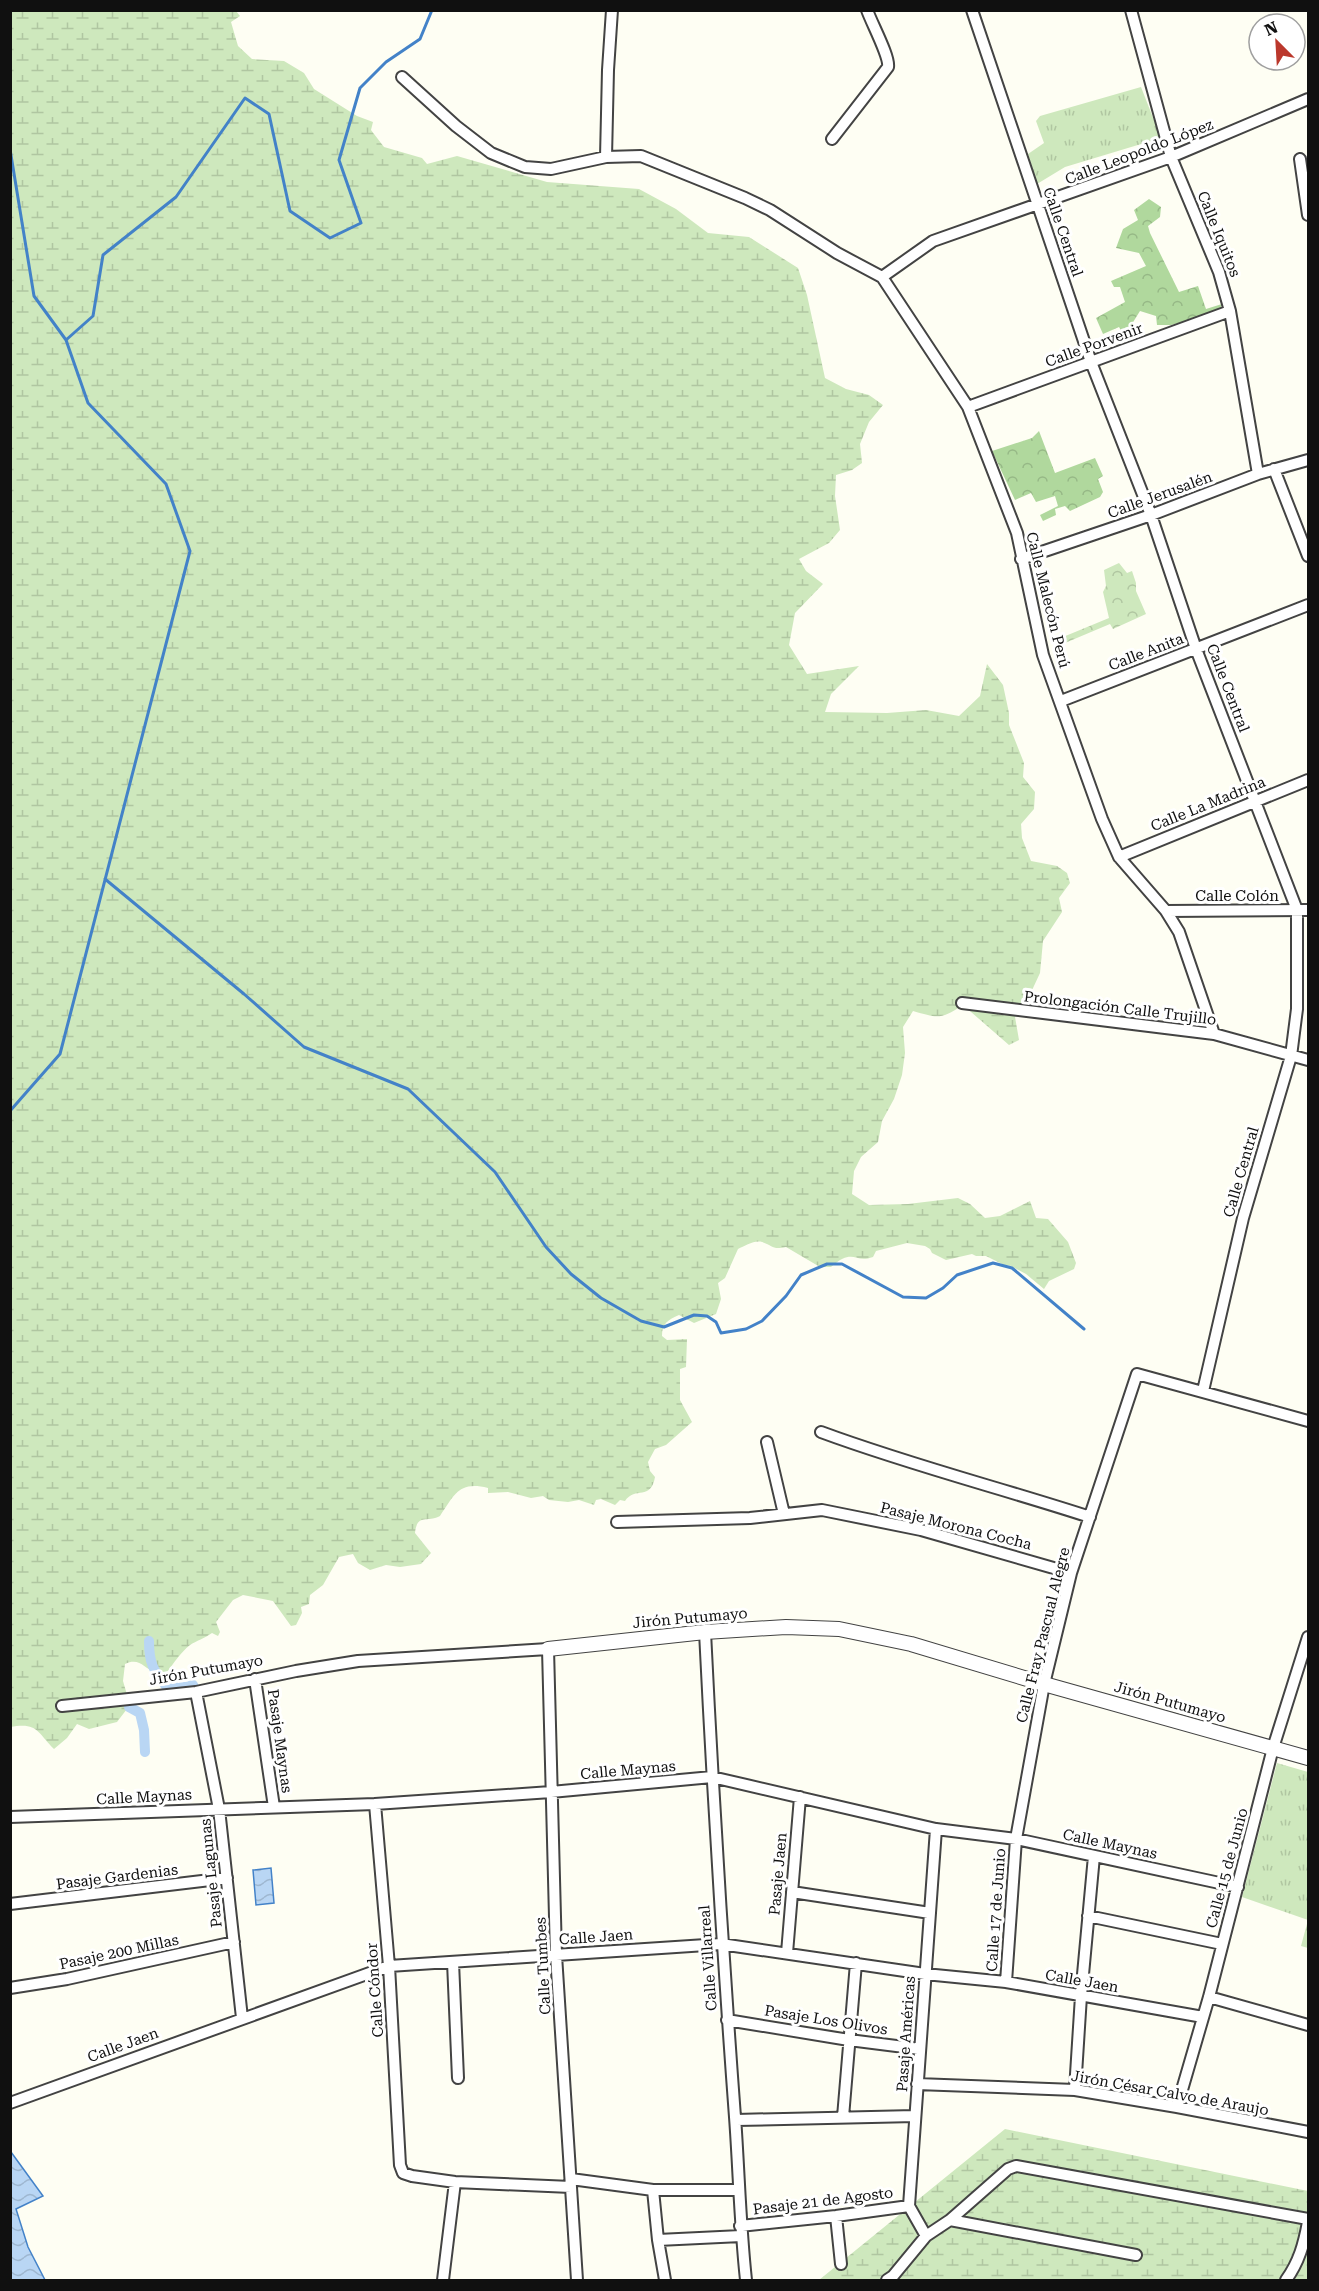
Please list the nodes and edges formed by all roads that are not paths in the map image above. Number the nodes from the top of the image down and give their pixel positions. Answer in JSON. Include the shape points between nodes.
{"nodes":[{"id":1,"x":612,"y":10,"type":"edge"},
{"id":2,"x":867,"y":10,"type":"edge"},
{"id":3,"x":972,"y":10,"type":"edge"},
{"id":4,"x":1131,"y":10,"type":"edge"},
{"id":5,"x":402,"y":77,"type":"dead end"},
{"id":6,"x":1308,"y":99,"type":"edge"},
{"id":7,"x":831,"y":139,"type":"dead end"},
{"id":8,"x":606,"y":157,"type":"junction"},
{"id":9,"x":1171,"y":157,"type":"junction"},
{"id":10,"x":1300,"y":159,"type":"dead end"},
{"id":11,"x":1038,"y":206,"type":"junction"},
{"id":12,"x":1308,"y":215,"type":"edge"},
{"id":13,"x":882,"y":277,"type":"junction"},
{"id":14,"x":1230,"y":311,"type":"junction"},
{"id":15,"x":1090,"y":362,"type":"junction"},
{"id":16,"x":968,"y":407,"type":"junction"},
{"id":17,"x":1308,"y":460,"type":"edge"},
{"id":18,"x":1274,"y":470,"type":"junction"},
{"id":19,"x":1258,"y":474,"type":"junction"},
{"id":20,"x":1151,"y":516,"type":"junction"},
{"id":21,"x":1308,"y":556,"type":"edge"},
{"id":22,"x":1021,"y":559,"type":"junction"},
{"id":23,"x":1308,"y":605,"type":"edge"},
{"id":24,"x":1196,"y":649,"type":"junction"},
{"id":25,"x":1061,"y":701,"type":"junction"},
{"id":26,"x":1308,"y":780,"type":"edge"},
{"id":27,"x":1256,"y":801,"type":"junction"},
{"id":28,"x":1119,"y":857,"type":"junction"},
{"id":29,"x":1297,"y":910,"type":"junction"},
{"id":30,"x":1308,"y":910,"type":"edge"},
{"id":31,"x":1166,"y":911,"type":"junction"},
{"id":32,"x":962,"y":1003,"type":"dead end"},
{"id":33,"x":1214,"y":1034,"type":"junction"},
{"id":34,"x":1291,"y":1056,"type":"junction"},
{"id":35,"x":1308,"y":1060,"type":"edge"},
{"id":36,"x":1203,"y":1391,"type":"junction"},
{"id":37,"x":1308,"y":1421,"type":"edge"},
{"id":38,"x":821,"y":1432,"type":"dead end"},
{"id":39,"x":767,"y":1442,"type":"dead end"},
{"id":40,"x":783,"y":1514,"type":"junction"},
{"id":41,"x":1090,"y":1517,"type":"junction"},
{"id":42,"x":617,"y":1522,"type":"dead end"},
{"id":43,"x":1071,"y":1573,"type":"junction"},
{"id":44,"x":705,"y":1632,"type":"junction"},
{"id":45,"x":1308,"y":1637,"type":"edge"},
{"id":46,"x":548,"y":1649,"type":"junction"},
{"id":47,"x":255,"y":1679,"type":"junction"},
{"id":48,"x":1044,"y":1684,"type":"junction"},
{"id":49,"x":196,"y":1692,"type":"junction"},
{"id":50,"x":62,"y":1707,"type":"dead end"},
{"id":51,"x":1274,"y":1748,"type":"junction"},
{"id":52,"x":1308,"y":1758,"type":"edge"},
{"id":53,"x":712,"y":1777,"type":"junction"},
{"id":54,"x":550,"y":1792,"type":"junction"},
{"id":55,"x":800,"y":1797,"type":"junction"},
{"id":56,"x":375,"y":1804,"type":"junction"},
{"id":57,"x":274,"y":1807,"type":"junction"},
{"id":58,"x":219,"y":1809,"type":"junction"},
{"id":59,"x":10,"y":1817,"type":"edge"},
{"id":60,"x":936,"y":1829,"type":"junction"},
{"id":61,"x":1016,"y":1839,"type":"junction"},
{"id":62,"x":1094,"y":1856,"type":"junction"},
{"id":63,"x":227,"y":1878,"type":"junction"},
{"id":64,"x":1238,"y":1887,"type":"junction"},
{"id":65,"x":792,"y":1892,"type":"junction"},
{"id":66,"x":10,"y":1904,"type":"edge"},
{"id":67,"x":930,"y":1913,"type":"junction"},
{"id":68,"x":1088,"y":1916,"type":"junction"},
{"id":69,"x":234,"y":1942,"type":"junction"},
{"id":70,"x":722,"y":1944,"type":"junction"},
{"id":71,"x":1222,"y":1944,"type":"junction"},
{"id":72,"x":786,"y":1953,"type":"junction"},
{"id":73,"x":556,"y":1955,"type":"junction"},
{"id":74,"x":453,"y":1962,"type":"junction"},
{"id":75,"x":856,"y":1963,"type":"junction"},
{"id":76,"x":389,"y":1966,"type":"junction"},
{"id":77,"x":925,"y":1974,"type":"junction"},
{"id":78,"x":1006,"y":1982,"type":"junction"},
{"id":79,"x":10,"y":1988,"type":"edge"},
{"id":80,"x":1081,"y":1996,"type":"junction"},
{"id":81,"x":1209,"y":1997,"type":"junction"},
{"id":82,"x":1203,"y":2017,"type":"junction"},
{"id":83,"x":242,"y":2018,"type":"junction"},
{"id":84,"x":727,"y":2020,"type":"junction"},
{"id":85,"x":1308,"y":2025,"type":"edge"},
{"id":86,"x":849,"y":2040,"type":"junction"},
{"id":87,"x":920,"y":2049,"type":"junction"},
{"id":88,"x":458,"y":2078,"type":"dead end"},
{"id":89,"x":917,"y":2084,"type":"junction"},
{"id":90,"x":1075,"y":2090,"type":"junction"},
{"id":91,"x":10,"y":2103,"type":"edge"},
{"id":92,"x":1177,"y":2107,"type":"junction"},
{"id":93,"x":915,"y":2116,"type":"junction"},
{"id":94,"x":843,"y":2117,"type":"junction"},
{"id":95,"x":735,"y":2120,"type":"junction"},
{"id":96,"x":1308,"y":2132,"type":"edge"},
{"id":97,"x":455,"y":2182,"type":"junction"},
{"id":98,"x":571,"y":2183,"type":"junction"},
{"id":99,"x":653,"y":2190,"type":"junction"},
{"id":100,"x":738,"y":2190,"type":"junction"},
{"id":101,"x":909,"y":2206,"type":"junction"},
{"id":102,"x":836,"y":2216,"type":"junction"},
{"id":103,"x":950,"y":2220,"type":"junction"},
{"id":104,"x":1308,"y":2221,"type":"edge"},
{"id":105,"x":741,"y":2231,"type":"junction"},
{"id":106,"x":926,"y":2236,"type":"junction"},
{"id":107,"x":658,"y":2240,"type":"junction"},
{"id":108,"x":1136,"y":2255,"type":"dead end"},
{"id":109,"x":841,"y":2264,"type":"dead end"},
{"id":110,"x":443,"y":2280,"type":"edge"},
{"id":111,"x":577,"y":2280,"type":"edge"},
{"id":112,"x":665,"y":2280,"type":"edge"},
{"id":113,"x":746,"y":2280,"type":"edge"},
{"id":114,"x":887,"y":2280,"type":"edge"},
{"id":115,"x":1286,"y":2280,"type":"edge"}],
"edges":[{"from":1,"to":8,"type":"street"},
{"from":2,"to":7,"type":"street","via":[[888,57],[888,68]]},
{"from":3,"to":11,"type":"street","name":"Calle Central"},
{"from":4,"to":9,"type":"street","name":"Calle Iquitos"},
{"from":5,"to":8,"type":"street","via":[[491,153],[525,167],[551,170]]},
{"from":6,"to":9,"type":"street","name":"Calle Leopoldo López"},
{"from":8,"to":13,"type":"street","via":[[641,156],[745,198]]},
{"from":9,"to":11,"type":"street","name":"Calle Leopoldo López"},
{"from":9,"to":14,"type":"street","name":"Calle Iquitos","via":[[1219,272]]},
{"from":10,"to":12,"type":"street"},
{"from":11,"to":13,"type":"street","name":"Calle Leopoldo López","via":[[933,241]]},
{"from":11,"to":15,"type":"street","name":"Calle Central"},
{"from":13,"to":16,"type":"street","name":"Calle Malecón Perú"},
{"from":14,"to":15,"type":"street","name":"Calle Porvenir"},
{"from":14,"to":19,"type":"street","name":"Calle Iquitos"},
{"from":15,"to":16,"type":"street","name":"Calle Porvenir"},
{"from":15,"to":20,"type":"street","name":"Calle Central"},
{"from":16,"to":22,"type":"street","name":"Calle Malecón Perú","via":[[1017,533]]},
{"from":17,"to":18,"type":"street","name":"Calle Jerusalén"},
{"from":18,"to":19,"type":"street","name":"Calle Jerusalén"},
{"from":18,"to":21,"type":"street"},
{"from":19,"to":20,"type":"street","name":"Calle Jerusalén"},
{"from":20,"to":22,"type":"street","name":"Calle Jerusalén"},
{"from":20,"to":24,"type":"street","name":"Calle Central"},
{"from":22,"to":25,"type":"street","name":"Calle Malecón Perú","via":[[1043,655]]},
{"from":23,"to":24,"type":"street","name":"Calle Anita"},
{"from":24,"to":25,"type":"street","name":"Calle Anita"},
{"from":24,"to":27,"type":"street","name":"Calle Central"},
{"from":25,"to":28,"type":"street","name":"Calle Malecón Perú"},
{"from":26,"to":27,"type":"street","name":"Calle La Madrina"},
{"from":27,"to":28,"type":"street","name":"Calle La Madrina"},
{"from":27,"to":29,"type":"street","name":"Calle Central"},
{"from":28,"to":31,"type":"street","name":"Calle Malecón Perú"},
{"from":29,"to":30,"type":"street","name":"Calle Colón"},
{"from":29,"to":31,"type":"street","name":"Calle Colón"},
{"from":29,"to":34,"type":"street","name":"Calle Central","via":[[1297,1009]]},
{"from":31,"to":33,"type":"street","name":"Calle Malecón Perú","via":[[1179,932]]},
{"from":32,"to":33,"type":"street","name":"Prolongación Calle Trujillo"},
{"from":33,"to":34,"type":"street","name":"Prolongación Calle Trujillo"},
{"from":34,"to":35,"type":"street","name":"Prolongación Calle Trujillo"},
{"from":34,"to":36,"type":"street","name":"Calle Central","via":[[1242,1218]]},
{"from":36,"to":37,"type":"street"},
{"from":36,"to":41,"type":"street","name":"Calle Fray Pascual Alegre","via":[[1137,1374]]},
{"from":38,"to":41,"type":"street","via":[[884,1456]]},
{"from":39,"to":40,"type":"street"},
{"from":40,"to":42,"type":"street","name":"Pasaje Morona Cocha"},
{"from":40,"to":43,"type":"street","name":"Pasaje Morona Cocha","via":[[822,1510],[921,1530]]},
{"from":41,"to":43,"type":"street","name":"Calle Fray Pascual Alegre"},
{"from":43,"to":48,"type":"street","name":"Calle Fray Pascual Alegre"},
{"from":44,"to":46,"type":"street","name":"Jirón Putumayo"},
{"from":44,"to":48,"type":"street","name":"Jirón Putumayo","via":[[786,1627],[839,1629],[911,1644]]},
{"from":44,"to":53,"type":"street","name":"Calle Villarreal"},
{"from":45,"to":51,"type":"street","name":"Calle 15 de Junio"},
{"from":46,"to":47,"type":"street","name":"Jirón Putumayo","via":[[358,1661]]},
{"from":46,"to":54,"type":"street","name":"Calle Tumbes"},
{"from":47,"to":49,"type":"street","name":"Jirón Putumayo"},
{"from":47,"to":57,"type":"street","name":"Pasaje Maynas"},
{"from":48,"to":51,"type":"street","name":"Jirón Putumayo"},
{"from":48,"to":61,"type":"street","name":"Calle Fray Pascual Alegre"},
{"from":49,"to":50,"type":"street","name":"Jirón Putumayo"},
{"from":49,"to":58,"type":"street","name":"Pasaje Lagunas"},
{"from":51,"to":52,"type":"street","name":"Jirón Putumayo"},
{"from":51,"to":64,"type":"street","name":"Calle 15 de Junio"},
{"from":53,"to":54,"type":"street","name":"Calle Maynas"},
{"from":53,"to":55,"type":"street","name":"Calle Maynas"},
{"from":53,"to":70,"type":"street","name":"Calle Villarreal"},
{"from":54,"to":56,"type":"street","name":"Calle Maynas"},
{"from":54,"to":73,"type":"street","name":"Calle Tumbes"},
{"from":55,"to":60,"type":"street","name":"Calle Maynas"},
{"from":55,"to":65,"type":"street","name":"Pasaje Jaen"},
{"from":56,"to":57,"type":"street","name":"Calle Maynas"},
{"from":56,"to":76,"type":"street","name":"Calle Cóndor"},
{"from":57,"to":58,"type":"street","name":"Calle Maynas"},
{"from":58,"to":59,"type":"street","name":"Calle Maynas"},
{"from":58,"to":63,"type":"street","name":"Pasaje Lagunas"},
{"from":60,"to":61,"type":"street","name":"Calle Maynas"},
{"from":60,"to":67,"type":"street","name":"Pasaje Américas"},
{"from":61,"to":62,"type":"street","name":"Calle Maynas"},
{"from":61,"to":78,"type":"street","name":"Calle 17 de Junio"},
{"from":62,"to":64,"type":"street","name":"Calle Maynas"},
{"from":62,"to":68,"type":"street"},
{"from":63,"to":66,"type":"street","name":"Pasaje Gardenias"},
{"from":63,"to":69,"type":"street","name":"Pasaje Lagunas"},
{"from":64,"to":71,"type":"street","name":"Calle 15 de Junio"},
{"from":65,"to":67,"type":"street"},
{"from":65,"to":72,"type":"street","name":"Pasaje Jaen"},
{"from":67,"to":77,"type":"street","name":"Pasaje Américas"},
{"from":68,"to":71,"type":"street"},
{"from":68,"to":80,"type":"street"},
{"from":69,"to":79,"type":"street","name":"Pasaje 200 Millas"},
{"from":69,"to":83,"type":"street","name":"Pasaje Lagunas"},
{"from":70,"to":72,"type":"street","name":"Calle Jaen"},
{"from":70,"to":73,"type":"street","name":"Calle Jaen"},
{"from":70,"to":84,"type":"street","name":"Calle Villarreal"},
{"from":71,"to":81,"type":"street","name":"Calle 15 de Junio"},
{"from":72,"to":75,"type":"street","name":"Calle Jaen"},
{"from":73,"to":74,"type":"street","name":"Calle Jaen"},
{"from":73,"to":98,"type":"street","name":"Calle Tumbes"},
{"from":74,"to":76,"type":"street","name":"Calle Jaen"},
{"from":74,"to":88,"type":"street"},
{"from":75,"to":77,"type":"street","name":"Calle Jaen"},
{"from":75,"to":86,"type":"street"},
{"from":76,"to":83,"type":"street","name":"Calle Jaen"},
{"from":76,"to":97,"type":"street","name":"Calle Cóndor","via":[[400,2165],[403,2173],[412,2176]]},
{"from":77,"to":78,"type":"street","name":"Calle Jaen"},
{"from":77,"to":87,"type":"street","name":"Pasaje Américas"},
{"from":78,"to":80,"type":"street","name":"Calle Jaen"},
{"from":80,"to":82,"type":"street","name":"Calle Jaen"},
{"from":80,"to":90,"type":"street"},
{"from":81,"to":82,"type":"street","name":"Calle 15 de Junio"},
{"from":81,"to":85,"type":"street"},
{"from":82,"to":92,"type":"street","name":"Calle 15 de Junio"},
{"from":83,"to":91,"type":"street","name":"Calle Jaen"},
{"from":84,"to":86,"type":"street","name":"Pasaje Los Olivos"},
{"from":84,"to":95,"type":"street","name":"Calle Villarreal"},
{"from":86,"to":87,"type":"street","name":"Pasaje Los Olivos"},
{"from":86,"to":94,"type":"street"},
{"from":87,"to":89,"type":"street","name":"Pasaje Américas"},
{"from":89,"to":90,"type":"street","name":"Jirón César Calvo de Araujo"},
{"from":89,"to":93,"type":"street","name":"Pasaje Américas"},
{"from":90,"to":92,"type":"street","name":"Jirón César Calvo de Araujo"},
{"from":92,"to":96,"type":"street","name":"Jirón César Calvo de Araujo"},
{"from":93,"to":94,"type":"street"},
{"from":93,"to":101,"type":"street","name":"Pasaje Américas"},
{"from":94,"to":95,"type":"street"},
{"from":95,"to":100,"type":"street","name":"Calle Villarreal"},
{"from":97,"to":98,"type":"street"},
{"from":97,"to":110,"type":"street"},
{"from":98,"to":99,"type":"street"},
{"from":98,"to":111,"type":"street","name":"Calle Tumbes"},
{"from":99,"to":100,"type":"street"},
{"from":99,"to":107,"type":"street"},
{"from":100,"to":105,"type":"street","name":"Calle Villarreal"},
{"from":101,"to":102,"type":"street","name":"Pasaje 21 de Agosto"},
{"from":101,"to":106,"type":"street"},
{"from":102,"to":105,"type":"street","name":"Pasaje 21 de Agosto"},
{"from":102,"to":109,"type":"street"},
{"from":103,"to":104,"type":"street","via":[[1016,2166]]},
{"from":103,"to":106,"type":"street"},
{"from":103,"to":108,"type":"street"},
{"from":104,"to":115,"type":"street","via":[[1304,2246]]},
{"from":105,"to":107,"type":"street","name":"Pasaje 21 de Agosto"},
{"from":105,"to":113,"type":"street","name":"Calle Villarreal"},
{"from":106,"to":114,"type":"street"},
{"from":107,"to":112,"type":"street"}]}
